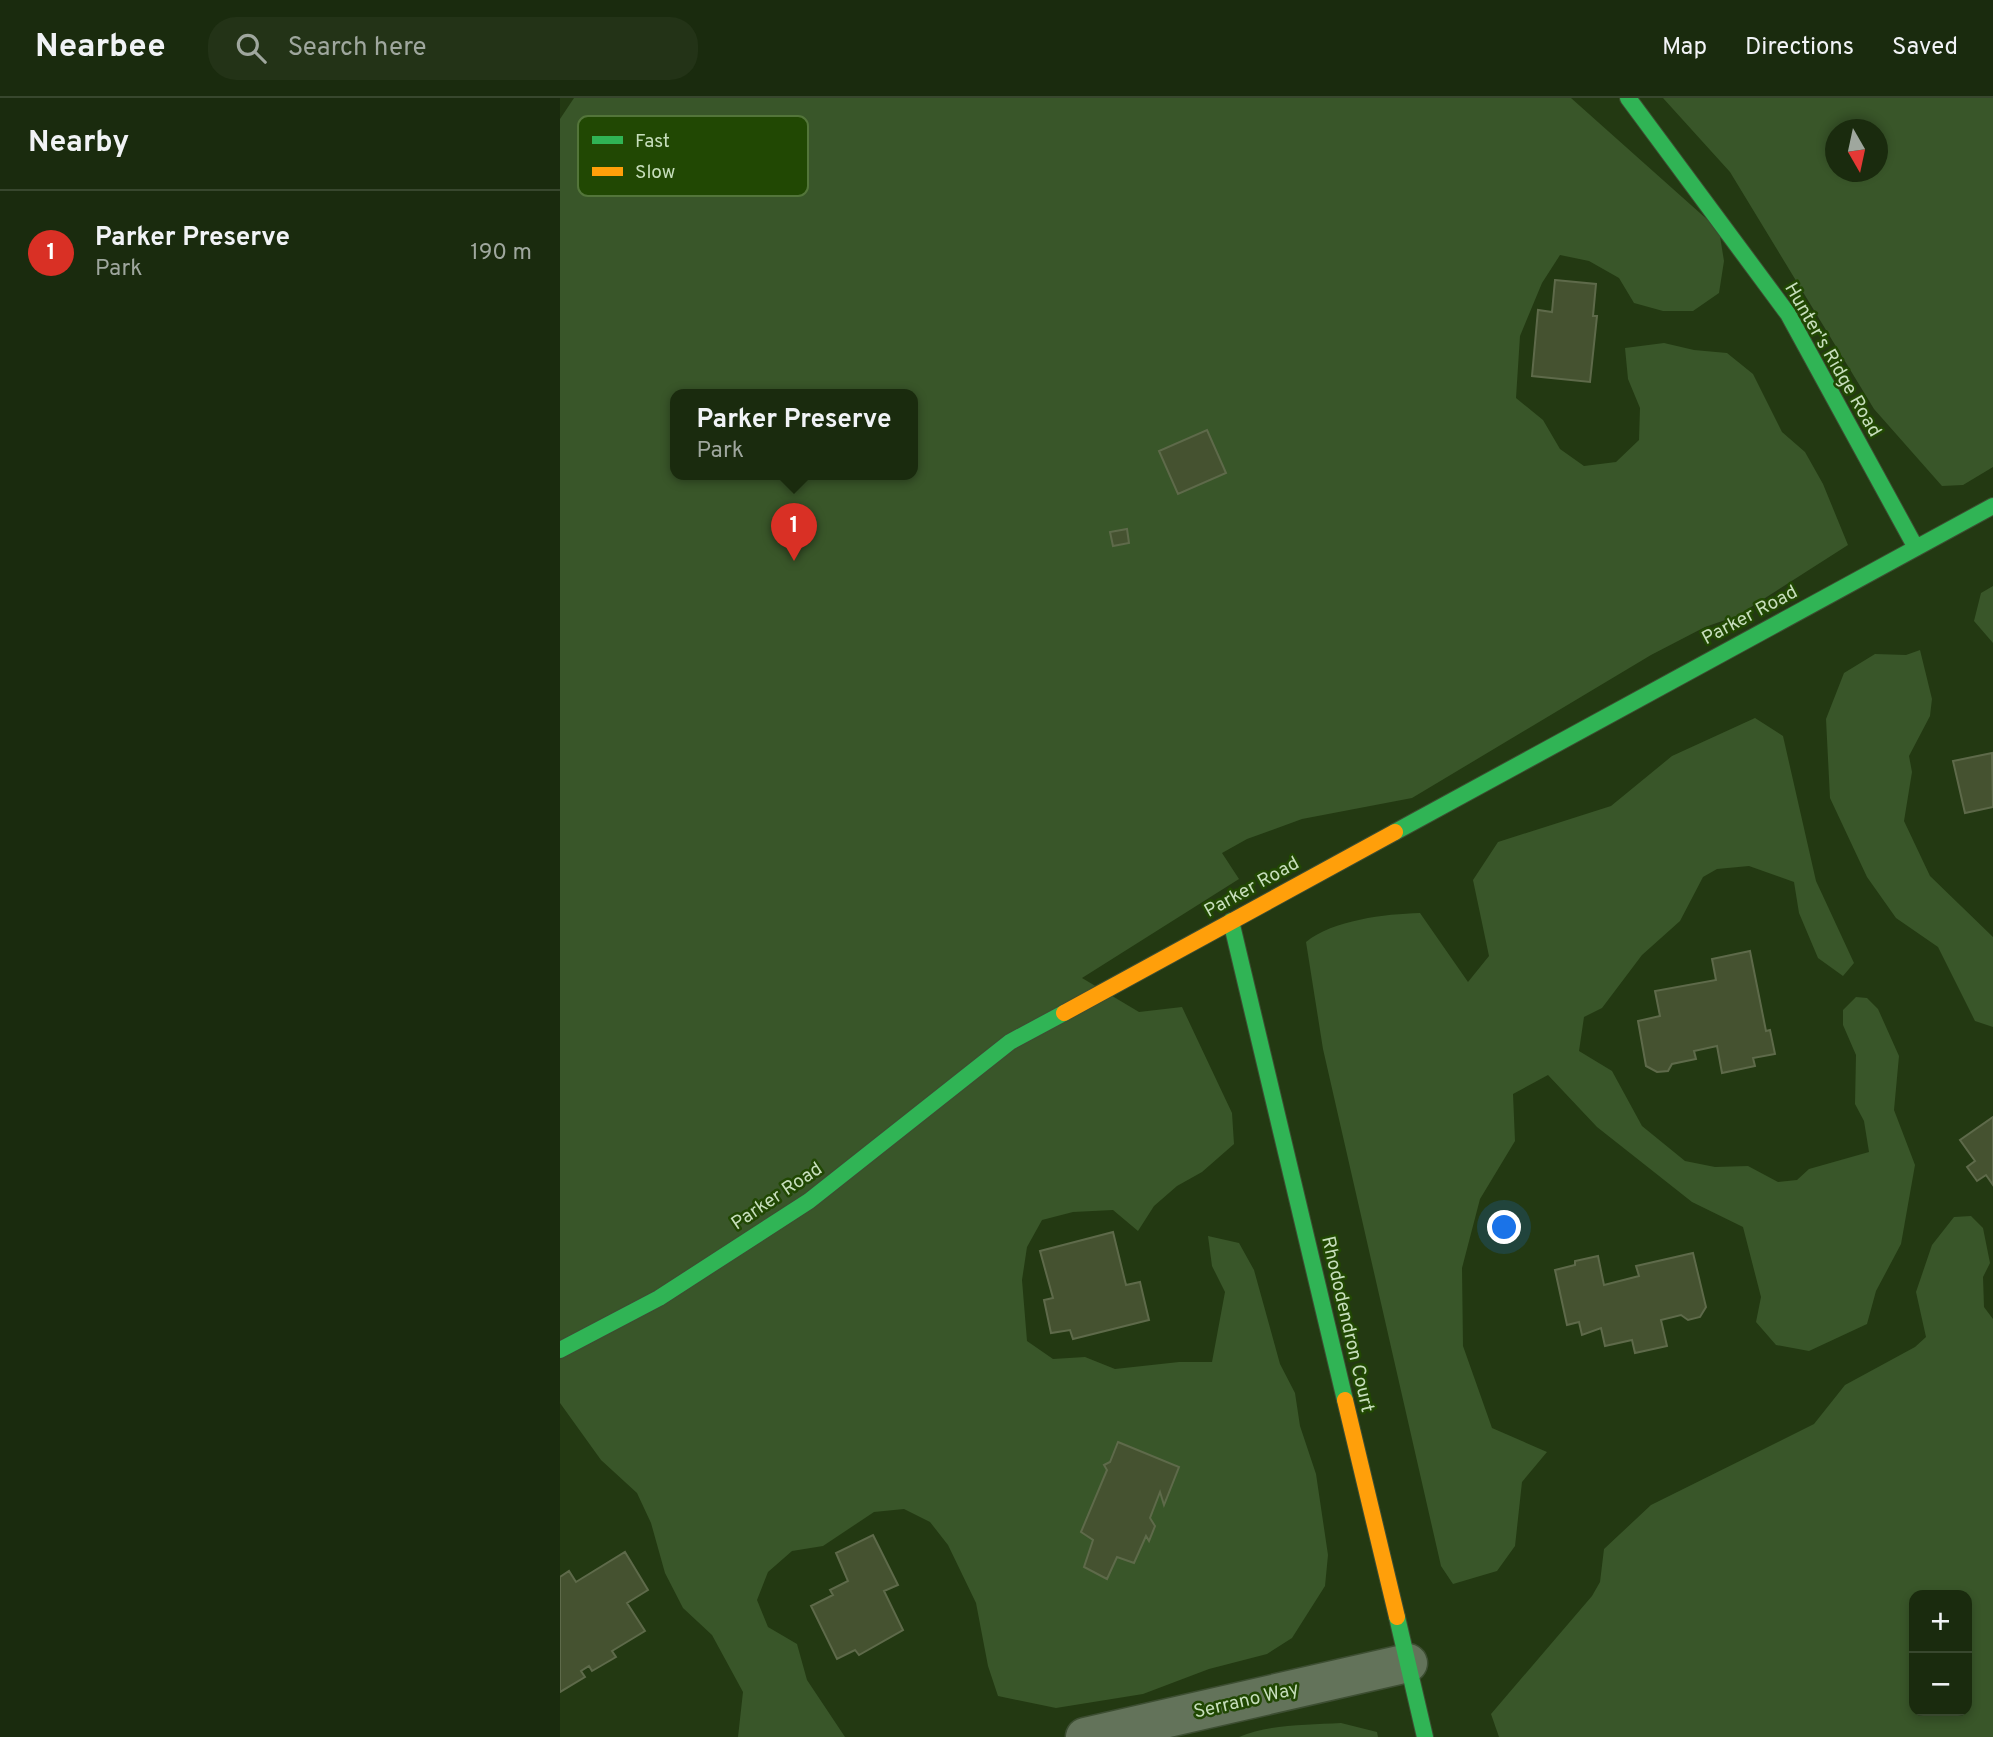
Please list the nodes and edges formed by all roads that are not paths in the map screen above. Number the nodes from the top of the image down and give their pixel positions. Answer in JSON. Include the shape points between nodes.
{"nodes":[{"id":1,"x":1628,"y":98,"type":"edge"},
{"id":2,"x":1993,"y":506,"type":"edge"},
{"id":3,"x":1916,"y":548,"type":"junction"},
{"id":4,"x":1231,"y":921,"type":"junction"},
{"id":5,"x":560,"y":1350,"type":"edge"},
{"id":6,"x":1408,"y":1663,"type":"junction"},
{"id":7,"x":1085,"y":1737,"type":"edge"},
{"id":8,"x":1425,"y":1737,"type":"edge"}],
"edges":[{"from":1,"to":3,"type":"street","name":"Hunter's Ridge Road","via":[[1788,314]]},
{"from":2,"to":3,"type":"street","name":"Parker Road"},
{"from":3,"to":4,"type":"street","name":"Parker Road"},
{"from":4,"to":5,"type":"street","name":"Parker Road","via":[[1010,1042],[809,1201],[659,1298]]},
{"from":4,"to":6,"type":"street","name":"Rhododendron Court"},
{"from":6,"to":7,"type":"street","name":"Serrano Way"},
{"from":6,"to":8,"type":"street","name":"Rhododendron Court"}]}
